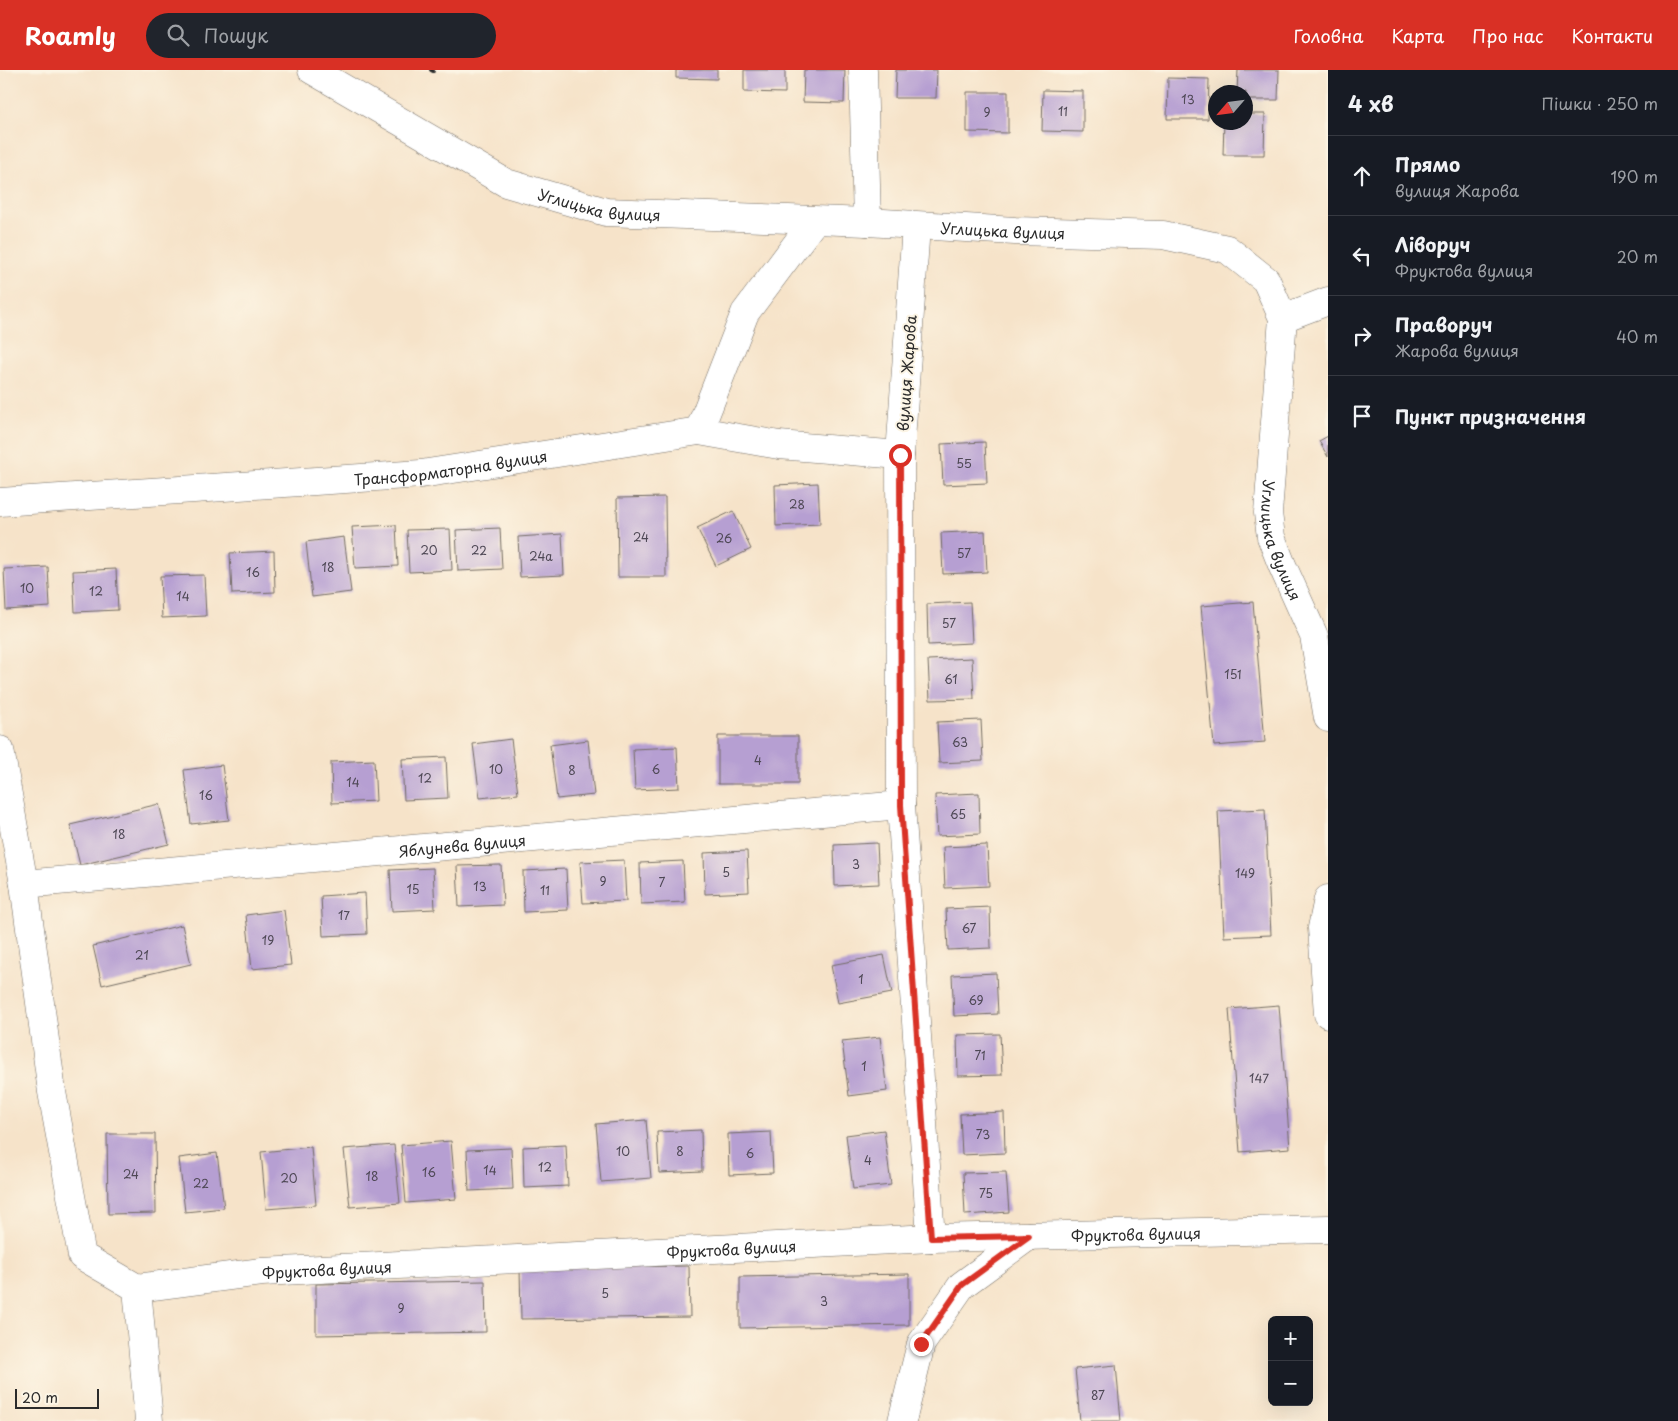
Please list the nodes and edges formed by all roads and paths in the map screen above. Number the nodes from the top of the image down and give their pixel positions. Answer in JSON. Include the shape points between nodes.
{"nodes":[{"id":1,"x":312,"y":70,"type":"edge"},
{"id":2,"x":863,"y":70,"type":"edge"},
{"id":3,"x":814,"y":221,"type":"junction"},
{"id":4,"x":867,"y":222,"type":"junction"},
{"id":5,"x":916,"y":226,"type":"junction"},
{"id":6,"x":1328,"y":301,"type":"edge"},
{"id":7,"x":1282,"y":318,"type":"junction"},
{"id":8,"x":699,"y":431,"type":"junction"},
{"id":9,"x":900,"y":455,"type":"junction"},
{"id":10,"x":0,"y":502,"type":"edge"},
{"id":11,"x":1328,"y":718,"type":"edge"},
{"id":12,"x":0,"y":750,"type":"edge"},
{"id":13,"x":901,"y":805,"type":"junction"},
{"id":14,"x":24,"y":884,"type":"junction"},
{"id":15,"x":1328,"y":899,"type":"edge"},
{"id":16,"x":1328,"y":1014,"type":"edge"},
{"id":17,"x":1328,"y":1229,"type":"edge"},
{"id":18,"x":1029,"y":1236,"type":"junction"},
{"id":19,"x":931,"y":1238,"type":"junction"},
{"id":20,"x":137,"y":1288,"type":"junction"},
{"id":21,"x":149,"y":1421,"type":"edge"},
{"id":22,"x":902,"y":1421,"type":"edge"}],
"edges":[{"from":1,"to":3,"type":"street","name":"Углицька вулиця","via":[[506,183],[606,212]]},
{"from":2,"to":4,"type":"street"},
{"from":3,"to":4,"type":"street","name":"Углицька вулиця"},
{"from":3,"to":8,"type":"street","via":[[745,313]]},
{"from":4,"to":5,"type":"street","name":"Углицька вулиця"},
{"from":5,"to":7,"type":"street","name":"Углицька вулиця","via":[[1163,236],[1227,249],[1266,280]]},
{"from":5,"to":9,"type":"street","name":"вулиця Жарова"},
{"from":6,"to":7,"type":"street"},
{"from":7,"to":11,"type":"street","name":"Углицька вулиця","via":[[1268,513],[1274,544],[1314,636]]},
{"from":8,"to":9,"type":"street","name":"Трансформаторна вулиця","via":[[779,445]]},
{"from":8,"to":10,"type":"street","name":"Трансформаторна вулиця","via":[[421,474]]},
{"from":9,"to":13,"type":"street","name":"вулиця Жарова"},
{"from":12,"to":14,"type":"street"},
{"from":13,"to":14,"type":"street","name":"Яблунева вулиця"},
{"from":13,"to":19,"type":"street","name":"вулиця Жарова"},
{"from":14,"to":20,"type":"street","via":[[52,1092],[82,1256]]},
{"from":15,"to":16,"type":"street","via":[[1322,928]]},
{"from":17,"to":18,"type":"street","name":"Фруктова вулиця"},
{"from":18,"to":19,"type":"street","name":"Фруктова вулиця"},
{"from":18,"to":22,"type":"street","via":[[962,1285],[921,1344]]},
{"from":19,"to":20,"type":"street","name":"Фруктова вулиця","via":[[262,1272]]},
{"from":20,"to":21,"type":"street"}]}
